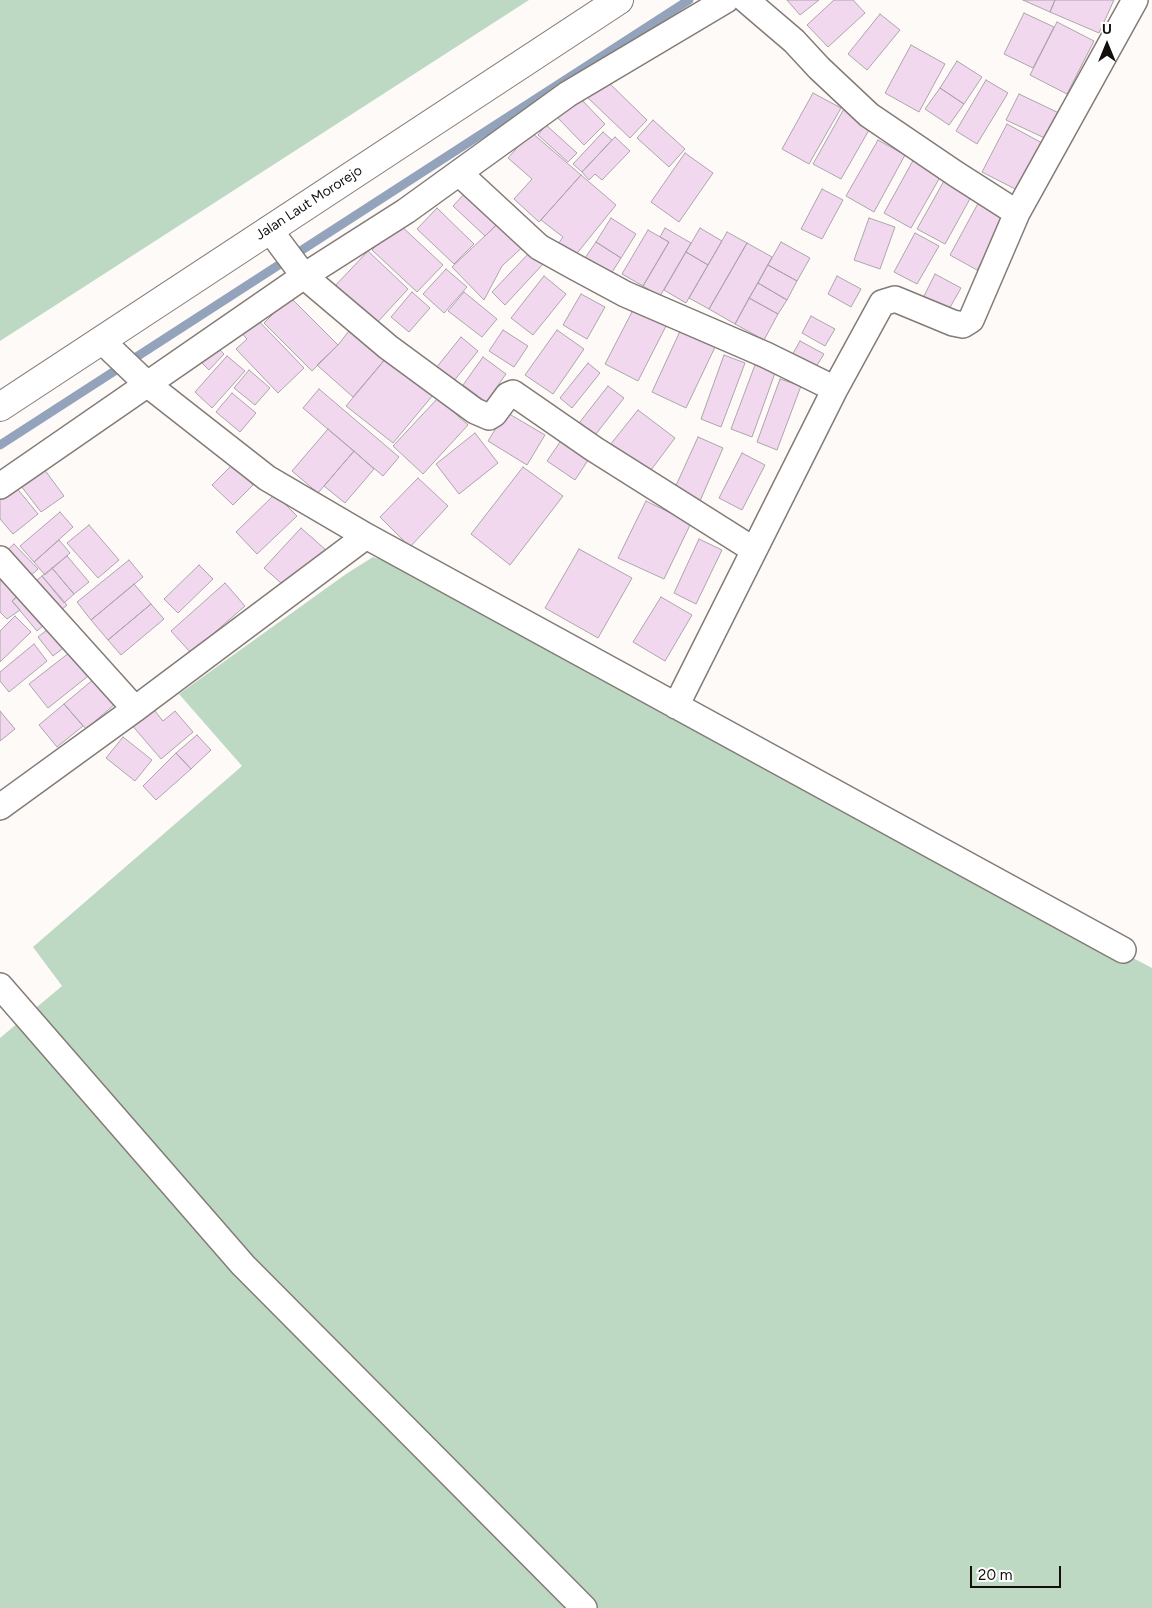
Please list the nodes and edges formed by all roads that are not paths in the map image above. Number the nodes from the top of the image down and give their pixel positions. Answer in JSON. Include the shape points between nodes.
{"nodes":[{"id":1,"x":619,"y":0,"type":"edge"},
{"id":2,"x":726,"y":0,"type":"edge"},
{"id":3,"x":746,"y":0,"type":"edge"},
{"id":4,"x":1135,"y":0,"type":"edge"},
{"id":5,"x":459,"y":173,"type":"junction"},
{"id":6,"x":1017,"y":212,"type":"junction"},
{"id":7,"x":272,"y":234,"type":"junction"},
{"id":8,"x":301,"y":272,"type":"junction"},
{"id":9,"x":109,"y":348,"type":"junction"},
{"id":10,"x":145,"y":381,"type":"junction"},
{"id":11,"x":834,"y":389,"type":"junction"},
{"id":12,"x":0,"y":407,"type":"edge"},
{"id":13,"x":0,"y":486,"type":"edge"},
{"id":14,"x":366,"y":536,"type":"junction"},
{"id":15,"x":754,"y":550,"type":"junction"},
{"id":16,"x":0,"y":559,"type":"edge"},
{"id":17,"x":676,"y":706,"type":"junction"},
{"id":18,"x":135,"y":708,"type":"junction"},
{"id":19,"x":0,"y":807,"type":"edge"},
{"id":20,"x":1123,"y":950,"type":"dead end"},
{"id":21,"x":0,"y":986,"type":"edge"},
{"id":22,"x":584,"y":1608,"type":"edge"}],
"edges":[{"from":1,"to":7,"type":"street","name":"Jalan Laut Mororejo"},
{"from":2,"to":5,"type":"street","via":[[568,94]]},
{"from":3,"to":6,"type":"street","via":[[794,41],[869,115]]},
{"from":4,"to":6,"type":"street"},
{"from":5,"to":8,"type":"street","via":[[406,211]]},
{"from":5,"to":11,"type":"street","via":[[539,247],[625,294],[766,355]]},
{"from":6,"to":11,"type":"street","via":[[971,320],[963,325],[953,323],[895,298],[882,302]]},
{"from":7,"to":8,"type":"street"},
{"from":7,"to":9,"type":"street","name":"Jalan Laut Mororejo"},
{"from":8,"to":10,"type":"street"},
{"from":8,"to":15,"type":"street","via":[[388,347],[475,411],[489,417],[513,393],[594,449]]},
{"from":9,"to":10,"type":"street"},
{"from":9,"to":12,"type":"street","name":"Jalan Laut Mororejo"},
{"from":10,"to":13,"type":"street"},
{"from":10,"to":14,"type":"street","via":[[267,478]]},
{"from":11,"to":15,"type":"street"},
{"from":14,"to":17,"type":"street"},
{"from":14,"to":18,"type":"street"},
{"from":15,"to":17,"type":"street"},
{"from":16,"to":18,"type":"street"},
{"from":17,"to":20,"type":"street"},
{"from":18,"to":19,"type":"street"},
{"from":21,"to":22,"type":"street","via":[[243,1265]]}]}
